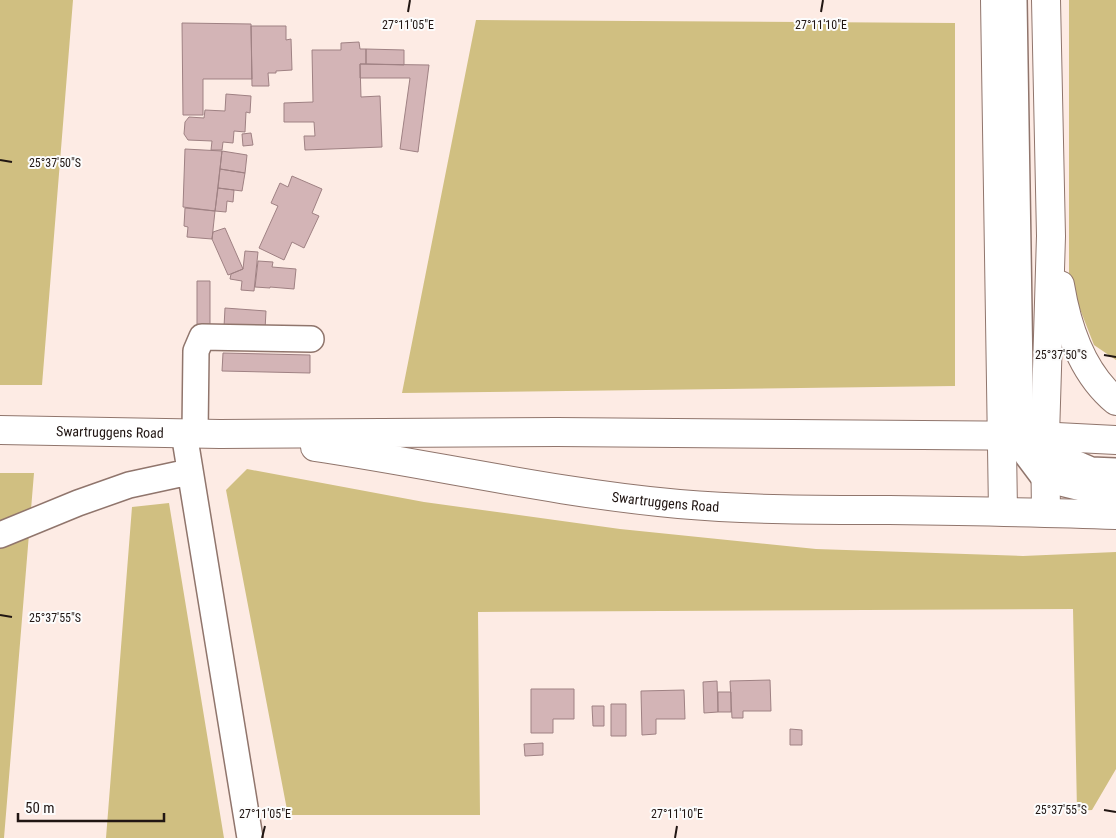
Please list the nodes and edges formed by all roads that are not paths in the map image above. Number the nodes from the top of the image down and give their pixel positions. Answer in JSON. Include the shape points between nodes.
{"nodes":[{"id":1,"x":995,"y":0,"type":"edge"},
{"id":2,"x":1014,"y":0,"type":"edge"},
{"id":3,"x":1027,"y":0,"type":"edge"},
{"id":4,"x":1046,"y":0,"type":"edge"},
{"id":5,"x":1051,"y":236,"type":"junction"},
{"id":6,"x":311,"y":339,"type":"dead end"},
{"id":7,"x":1116,"y":401,"type":"edge"},
{"id":8,"x":0,"y":430,"type":"edge"},
{"id":9,"x":200,"y":433,"type":"junction"},
{"id":10,"x":1030,"y":439,"type":"junction"},
{"id":11,"x":1116,"y":440,"type":"edge"},
{"id":12,"x":1116,"y":471,"type":"edge"},
{"id":13,"x":189,"y":472,"type":"junction"},
{"id":14,"x":1045,"y":479,"type":"junction"},
{"id":15,"x":1116,"y":490,"type":"edge"},
{"id":16,"x":1002,"y":511,"type":"junction"},
{"id":17,"x":1046,"y":512,"type":"junction"},
{"id":18,"x":1116,"y":515,"type":"edge"},
{"id":19,"x":0,"y":535,"type":"edge"},
{"id":20,"x":250,"y":838,"type":"edge"}],
"edges":[{"from":1,"to":10,"type":"main road"},
{"from":2,"to":10,"type":"lane"},
{"from":3,"to":10,"type":"lane","via":[[1035,413]]},
{"from":4,"to":5,"type":"main road"},
{"from":5,"to":7,"type":"main road","via":[[1071,331],[1096,381]]},
{"from":5,"to":10,"type":"main road"},
{"from":6,"to":9,"type":"lane","via":[[202,338],[196,351]]},
{"from":8,"to":9,"type":"main road","name":"Swartruggens Road"},
{"from":9,"to":10,"type":"main road","name":"Swartruggens Road","via":[[567,432]]},
{"from":9,"to":13,"type":"lane"},
{"from":9,"to":16,"type":"main road","name":"Swartruggens Road","via":[[348,452],[602,496],[677,504],[794,510]]},
{"from":10,"to":11,"type":"main road","name":"Swartruggens Road"},
{"from":10,"to":12,"type":"lane","via":[[1092,470]]},
{"from":10,"to":14,"type":"main road"},
{"from":10,"to":16,"type":"main road"},
{"from":13,"to":19,"type":"lane","via":[[130,484]]},
{"from":13,"to":20,"type":"lane"},
{"from":14,"to":15,"type":"lane","via":[[1090,490]]},
{"from":14,"to":17,"type":"main road"},
{"from":16,"to":17,"type":"main road","name":"Swartruggens Road"},
{"from":17,"to":18,"type":"main road","name":"Swartruggens Road"}]}
